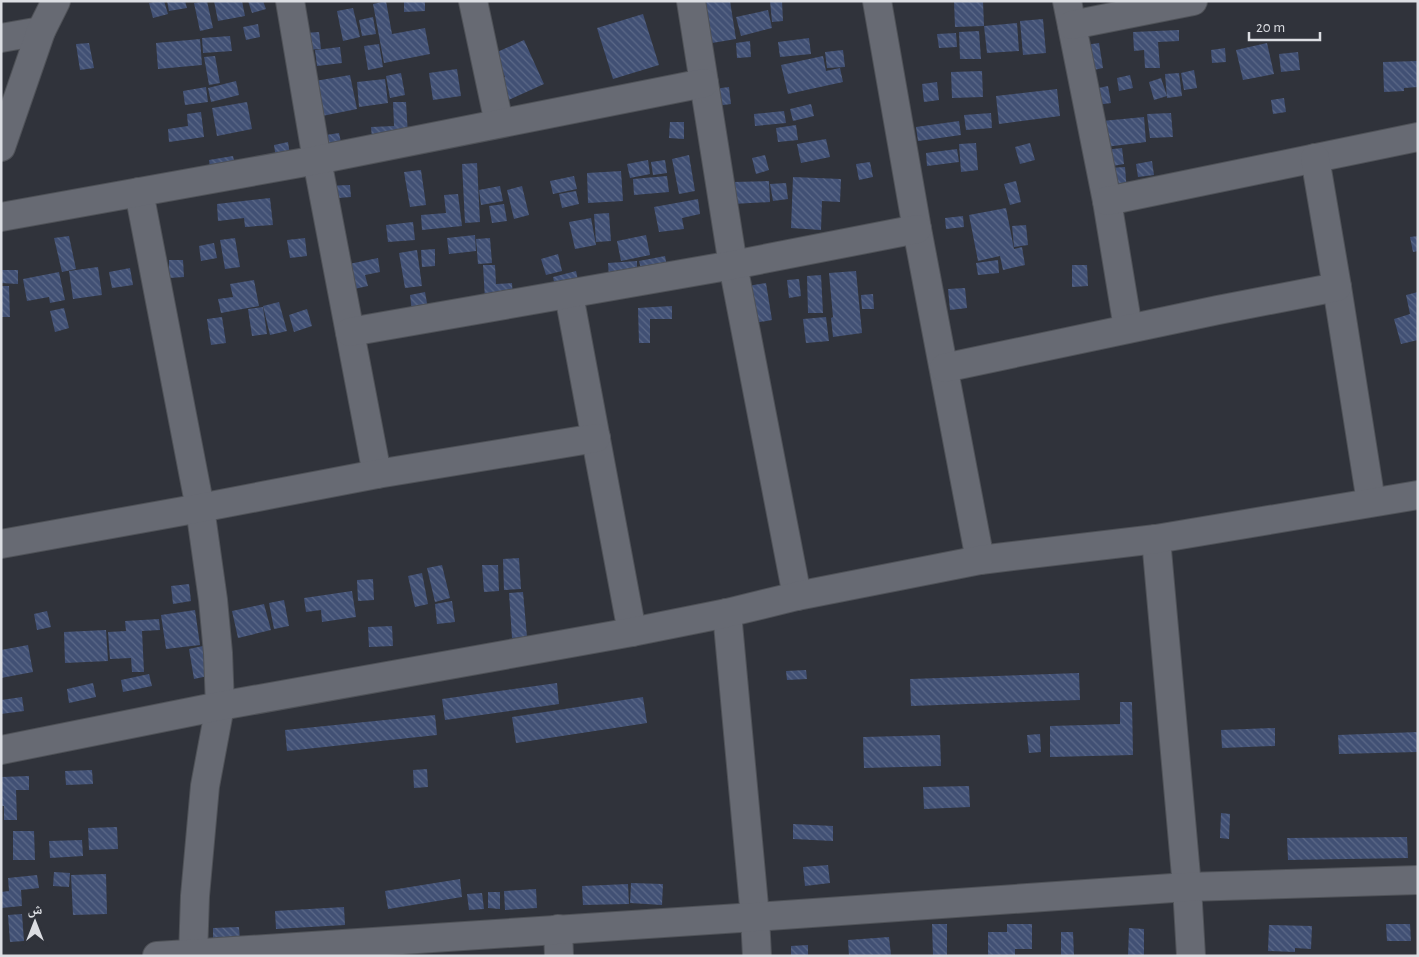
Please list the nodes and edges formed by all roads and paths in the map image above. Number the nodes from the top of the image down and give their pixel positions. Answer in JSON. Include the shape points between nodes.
{"nodes":[{"id":1,"x":56,"y":1,"type":"edge"},
{"id":2,"x":290,"y":1,"type":"edge"},
{"id":3,"x":473,"y":1,"type":"edge"},
{"id":4,"x":691,"y":1,"type":"edge"},
{"id":5,"x":878,"y":1,"type":"edge"},
{"id":6,"x":1193,"y":1,"type":"edge"},
{"id":7,"x":1069,"y":13,"type":"edge"},
{"id":8,"x":41,"y":31,"type":"junction"},
{"id":9,"x":1,"y":38,"type":"edge"},
{"id":10,"x":704,"y":83,"type":"junction"},
{"id":11,"x":499,"y":123,"type":"junction"},
{"id":12,"x":1418,"y":137,"type":"edge"},
{"id":13,"x":1,"y":147,"type":"edge"},
{"id":14,"x":1315,"y":158,"type":"junction"},
{"id":15,"x":317,"y":160,"type":"junction"},
{"id":16,"x":140,"y":192,"type":"junction"},
{"id":17,"x":1107,"y":201,"type":"junction"},
{"id":18,"x":1,"y":217,"type":"edge"},
{"id":19,"x":917,"y":228,"type":"junction"},
{"id":20,"x":733,"y":266,"type":"junction"},
{"id":21,"x":1337,"y":287,"type":"junction"},
{"id":22,"x":570,"y":295,"type":"junction"},
{"id":23,"x":1128,"y":328,"type":"junction"},
{"id":24,"x":350,"y":332,"type":"junction"},
{"id":25,"x":944,"y":368,"type":"junction"},
{"id":26,"x":596,"y":438,"type":"junction"},
{"id":27,"x":377,"y":474,"type":"junction"},
{"id":28,"x":1418,"y":494,"type":"edge"},
{"id":29,"x":1371,"y":502,"type":"junction"},
{"id":30,"x":200,"y":508,"type":"junction"},
{"id":31,"x":1156,"y":539,"type":"junction"},
{"id":32,"x":1,"y":544,"type":"edge"},
{"id":33,"x":980,"y":560,"type":"junction"},
{"id":34,"x":797,"y":596,"type":"junction"},
{"id":35,"x":727,"y":613,"type":"junction"},
{"id":36,"x":632,"y":632,"type":"junction"},
{"id":37,"x":220,"y":706,"type":"junction"},
{"id":38,"x":1,"y":750,"type":"edge"},
{"id":39,"x":1418,"y":880,"type":"edge"},
{"id":40,"x":1187,"y":887,"type":"junction"},
{"id":41,"x":755,"y":917,"type":"junction"},
{"id":42,"x":558,"y":929,"type":"junction"},
{"id":43,"x":193,"y":955,"type":"edge"},
{"id":44,"x":157,"y":956,"type":"edge"},
{"id":45,"x":559,"y":956,"type":"edge"},
{"id":46,"x":757,"y":956,"type":"edge"},
{"id":47,"x":1191,"y":956,"type":"edge"}],
"edges":[{"from":1,"to":8,"type":"street"},
{"from":2,"to":15,"type":"street"},
{"from":3,"to":11,"type":"street"},
{"from":4,"to":10,"type":"street"},
{"from":5,"to":19,"type":"street"},
{"from":6,"to":7,"type":"street"},
{"from":7,"to":17,"type":"street"},
{"from":8,"to":9,"type":"street"},
{"from":8,"to":13,"type":"street"},
{"from":10,"to":11,"type":"street"},
{"from":10,"to":20,"type":"street"},
{"from":11,"to":15,"type":"street"},
{"from":12,"to":14,"type":"street"},
{"from":14,"to":17,"type":"street"},
{"from":14,"to":21,"type":"street"},
{"from":15,"to":16,"type":"street"},
{"from":15,"to":24,"type":"street"},
{"from":16,"to":18,"type":"street"},
{"from":16,"to":30,"type":"street"},
{"from":17,"to":23,"type":"street"},
{"from":19,"to":20,"type":"street"},
{"from":19,"to":25,"type":"street"},
{"from":20,"to":22,"type":"street"},
{"from":20,"to":34,"type":"street"},
{"from":21,"to":23,"type":"street"},
{"from":21,"to":29,"type":"street"},
{"from":22,"to":24,"type":"street"},
{"from":22,"to":26,"type":"street"},
{"from":23,"to":25,"type":"street"},
{"from":24,"to":27,"type":"street"},
{"from":25,"to":33,"type":"street"},
{"from":26,"to":27,"type":"street"},
{"from":26,"to":36,"type":"street"},
{"from":27,"to":30,"type":"street"},
{"from":28,"to":29,"type":"street"},
{"from":29,"to":31,"type":"street"},
{"from":30,"to":32,"type":"street"},
{"from":30,"to":37,"type":"street","via":[[214,608]]},
{"from":31,"to":33,"type":"street"},
{"from":31,"to":40,"type":"street"},
{"from":33,"to":34,"type":"street"},
{"from":34,"to":35,"type":"street"},
{"from":35,"to":36,"type":"street"},
{"from":35,"to":41,"type":"street"},
{"from":36,"to":37,"type":"street"},
{"from":37,"to":38,"type":"street"},
{"from":37,"to":43,"type":"street","via":[[205,786]]},
{"from":39,"to":40,"type":"street"},
{"from":40,"to":41,"type":"street"},
{"from":40,"to":47,"type":"street"},
{"from":41,"to":42,"type":"street"},
{"from":41,"to":46,"type":"street"},
{"from":42,"to":43,"type":"street"},
{"from":42,"to":45,"type":"street"},
{"from":43,"to":44,"type":"street"}]}
